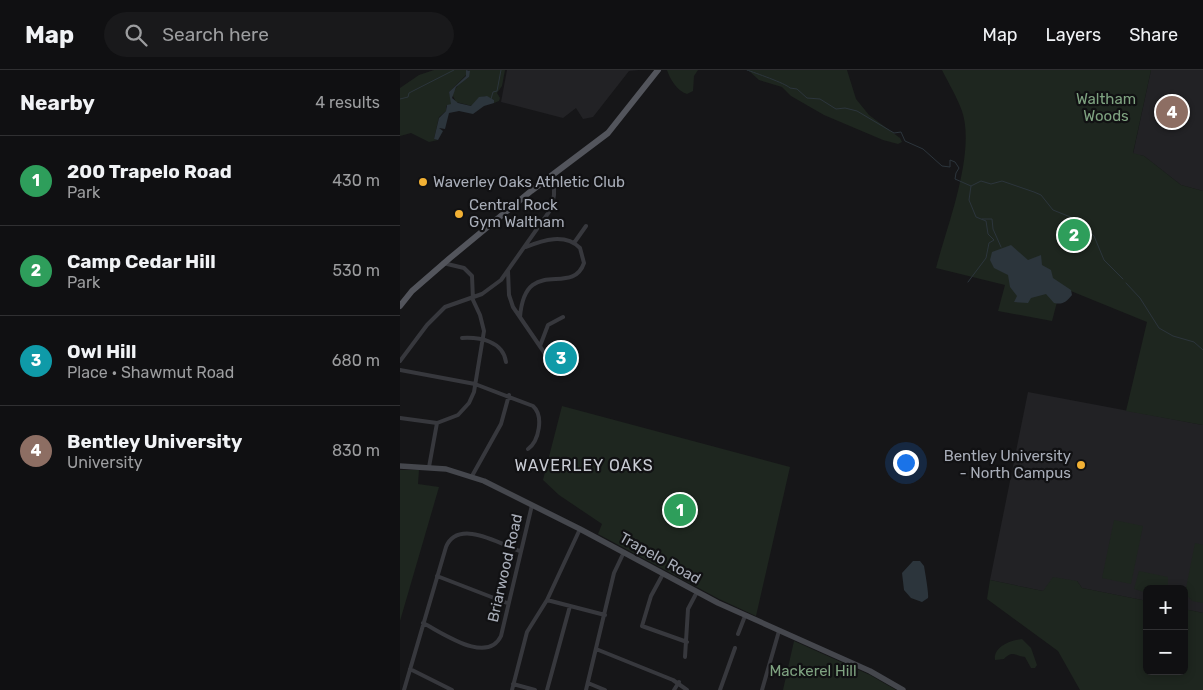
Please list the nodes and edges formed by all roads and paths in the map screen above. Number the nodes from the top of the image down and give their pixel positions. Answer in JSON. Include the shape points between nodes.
{"nodes":[{"id":1,"x":658,"y":70,"type":"edge"},
{"id":2,"x":554,"y":174,"type":"junction"},
{"id":3,"x":586,"y":226,"type":"dead end"},
{"id":4,"x":574,"y":243,"type":"junction"},
{"id":5,"x":526,"y":247,"type":"junction"},
{"id":6,"x":443,"y":263,"type":"junction"},
{"id":7,"x":508,"y":271,"type":"junction"},
{"id":8,"x":473,"y":298,"type":"junction"},
{"id":9,"x":400,"y":306,"type":"edge"},
{"id":10,"x":520,"y":317,"type":"junction"},
{"id":11,"x":563,"y":317,"type":"dead end"},
{"id":12,"x":462,"y":338,"type":"dead end"},
{"id":13,"x":483,"y":339,"type":"junction"},
{"id":14,"x":540,"y":346,"type":"junction"},
{"id":15,"x":400,"y":361,"type":"edge"},
{"id":16,"x":550,"y":361,"type":"dead end"},
{"id":17,"x":506,"y":362,"type":"dead end"},
{"id":18,"x":400,"y":370,"type":"edge"},
{"id":19,"x":476,"y":384,"type":"junction"},
{"id":20,"x":509,"y":395,"type":"junction"},
{"id":21,"x":400,"y":418,"type":"edge"},
{"id":22,"x":437,"y":424,"type":"junction"},
{"id":23,"x":528,"y":449,"type":"dead end"},
{"id":24,"x":400,"y":466,"type":"edge"},
{"id":25,"x":429,"y":467,"type":"junction"},
{"id":26,"x":472,"y":476,"type":"junction"},
{"id":27,"x":532,"y":505,"type":"junction"},
{"id":28,"x":580,"y":529,"type":"junction"},
{"id":29,"x":520,"y":550,"type":"junction"},
{"id":30,"x":624,"y":552,"type":"junction"},
{"id":31,"x":662,"y":574,"type":"junction"},
{"id":32,"x":437,"y":576,"type":"junction"},
{"id":33,"x":697,"y":592,"type":"junction"},
{"id":34,"x":547,"y":600,"type":"junction"},
{"id":35,"x":507,"y":603,"type":"junction"},
{"id":36,"x":570,"y":606,"type":"junction"},
{"id":37,"x":605,"y":615,"type":"junction"},
{"id":38,"x":745,"y":616,"type":"junction"},
{"id":39,"x":424,"y":623,"type":"junction"},
{"id":40,"x":779,"y":631,"type":"junction"},
{"id":41,"x":738,"y":634,"type":"dead end"},
{"id":42,"x":687,"y":642,"type":"junction"},
{"id":43,"x":735,"y":648,"type":"dead end"},
{"id":44,"x":596,"y":649,"type":"junction"},
{"id":45,"x":685,"y":657,"type":"dead end"},
{"id":46,"x":410,"y":669,"type":"junction"},
{"id":47,"x":679,"y":682,"type":"junction"},
{"id":48,"x":588,"y":683,"type":"junction"},
{"id":49,"x":513,"y":684,"type":"junction"},
{"id":50,"x":404,"y":690,"type":"edge"},
{"id":51,"x":452,"y":690,"type":"edge"},
{"id":52,"x":512,"y":690,"type":"edge"},
{"id":53,"x":535,"y":690,"type":"edge"},
{"id":54,"x":547,"y":690,"type":"edge"},
{"id":55,"x":586,"y":690,"type":"edge"},
{"id":56,"x":605,"y":690,"type":"edge"},
{"id":57,"x":674,"y":690,"type":"edge"},
{"id":58,"x":687,"y":690,"type":"edge"},
{"id":59,"x":720,"y":690,"type":"edge"},
{"id":60,"x":762,"y":690,"type":"edge"},
{"id":61,"x":902,"y":690,"type":"edge"}],
"edges":[{"from":1,"to":2,"type":"main road","via":[[611,130]]},
{"from":2,"to":5,"type":"street","via":[[551,209]]},
{"from":2,"to":6,"type":"main road"},
{"from":3,"to":4,"type":"street"},
{"from":4,"to":5,"type":"street","via":[[551,239]]},
{"from":4,"to":10,"type":"street","via":[[584,256],[581,269],[571,278],[534,284],[523,296]]},
{"from":5,"to":7,"type":"street"},
{"from":6,"to":8,"type":"street","via":[[460,266],[470,273],[474,283]]},
{"from":6,"to":9,"type":"main road","via":[[412,290]]},
{"from":7,"to":8,"type":"street","via":[[488,291]]},
{"from":7,"to":10,"type":"street","via":[[511,302]]},
{"from":8,"to":13,"type":"street","via":[[482,321]]},
{"from":8,"to":15,"type":"street","via":[[442,310]]},
{"from":10,"to":14,"type":"street"},
{"from":11,"to":14,"type":"street","via":[[548,325]]},
{"from":12,"to":13,"type":"street"},
{"from":13,"to":17,"type":"street","via":[[501,349]]},
{"from":13,"to":19,"type":"street"},
{"from":14,"to":16,"type":"street"},
{"from":18,"to":19,"type":"street"},
{"from":19,"to":20,"type":"street"},
{"from":19,"to":22,"type":"street","via":[[462,412]]},
{"from":20,"to":23,"type":"street","via":[[534,406],[540,413],[539,425]]},
{"from":20,"to":26,"type":"street","via":[[501,424]]},
{"from":21,"to":22,"type":"street"},
{"from":22,"to":25,"type":"street"},
{"from":24,"to":25,"type":"main road","name":"Trapelo Road"},
{"from":25,"to":26,"type":"main road","name":"Trapelo Road"},
{"from":26,"to":27,"type":"main road","name":"Trapelo Road"},
{"from":27,"to":28,"type":"main road","name":"Trapelo Road"},
{"from":27,"to":29,"type":"street","name":"Briarwood Road"},
{"from":28,"to":30,"type":"main road","name":"Trapelo Road"},
{"from":28,"to":34,"type":"street"},
{"from":29,"to":32,"type":"street","via":[[472,534],[459,534],[448,542]]},
{"from":29,"to":35,"type":"street","name":"Briarwood Road"},
{"from":30,"to":31,"type":"main road","name":"Trapelo Road"},
{"from":30,"to":37,"type":"street","via":[[614,573]]},
{"from":31,"to":33,"type":"main road","name":"Trapelo Road"},
{"from":31,"to":42,"type":"street","via":[[642,626]]},
{"from":32,"to":35,"type":"street"},
{"from":32,"to":39,"type":"street"},
{"from":33,"to":38,"type":"main road","name":"Trapelo Road"},
{"from":33,"to":42,"type":"street","via":[[688,612]]},
{"from":34,"to":36,"type":"street"},
{"from":34,"to":49,"type":"street","via":[[527,632]]},
{"from":35,"to":39,"type":"street","name":"Briarwood Road","via":[[501,636],[489,648],[475,648]]},
{"from":36,"to":37,"type":"street"},
{"from":36,"to":54,"type":"street"},
{"from":37,"to":44,"type":"street"},
{"from":38,"to":40,"type":"main road","name":"Trapelo Road"},
{"from":38,"to":41,"type":"street"},
{"from":39,"to":46,"type":"street"},
{"from":40,"to":60,"type":"street"},
{"from":40,"to":61,"type":"main road","name":"Trapelo Road","via":[[870,671]]},
{"from":42,"to":45,"type":"street"},
{"from":43,"to":59,"type":"street"},
{"from":44,"to":47,"type":"street"},
{"from":44,"to":48,"type":"street"},
{"from":46,"to":50,"type":"street"},
{"from":46,"to":51,"type":"street"},
{"from":47,"to":57,"type":"street"},
{"from":47,"to":58,"type":"street"},
{"from":48,"to":55,"type":"street"},
{"from":48,"to":56,"type":"street"},
{"from":49,"to":52,"type":"street"},
{"from":49,"to":53,"type":"street"}]}
